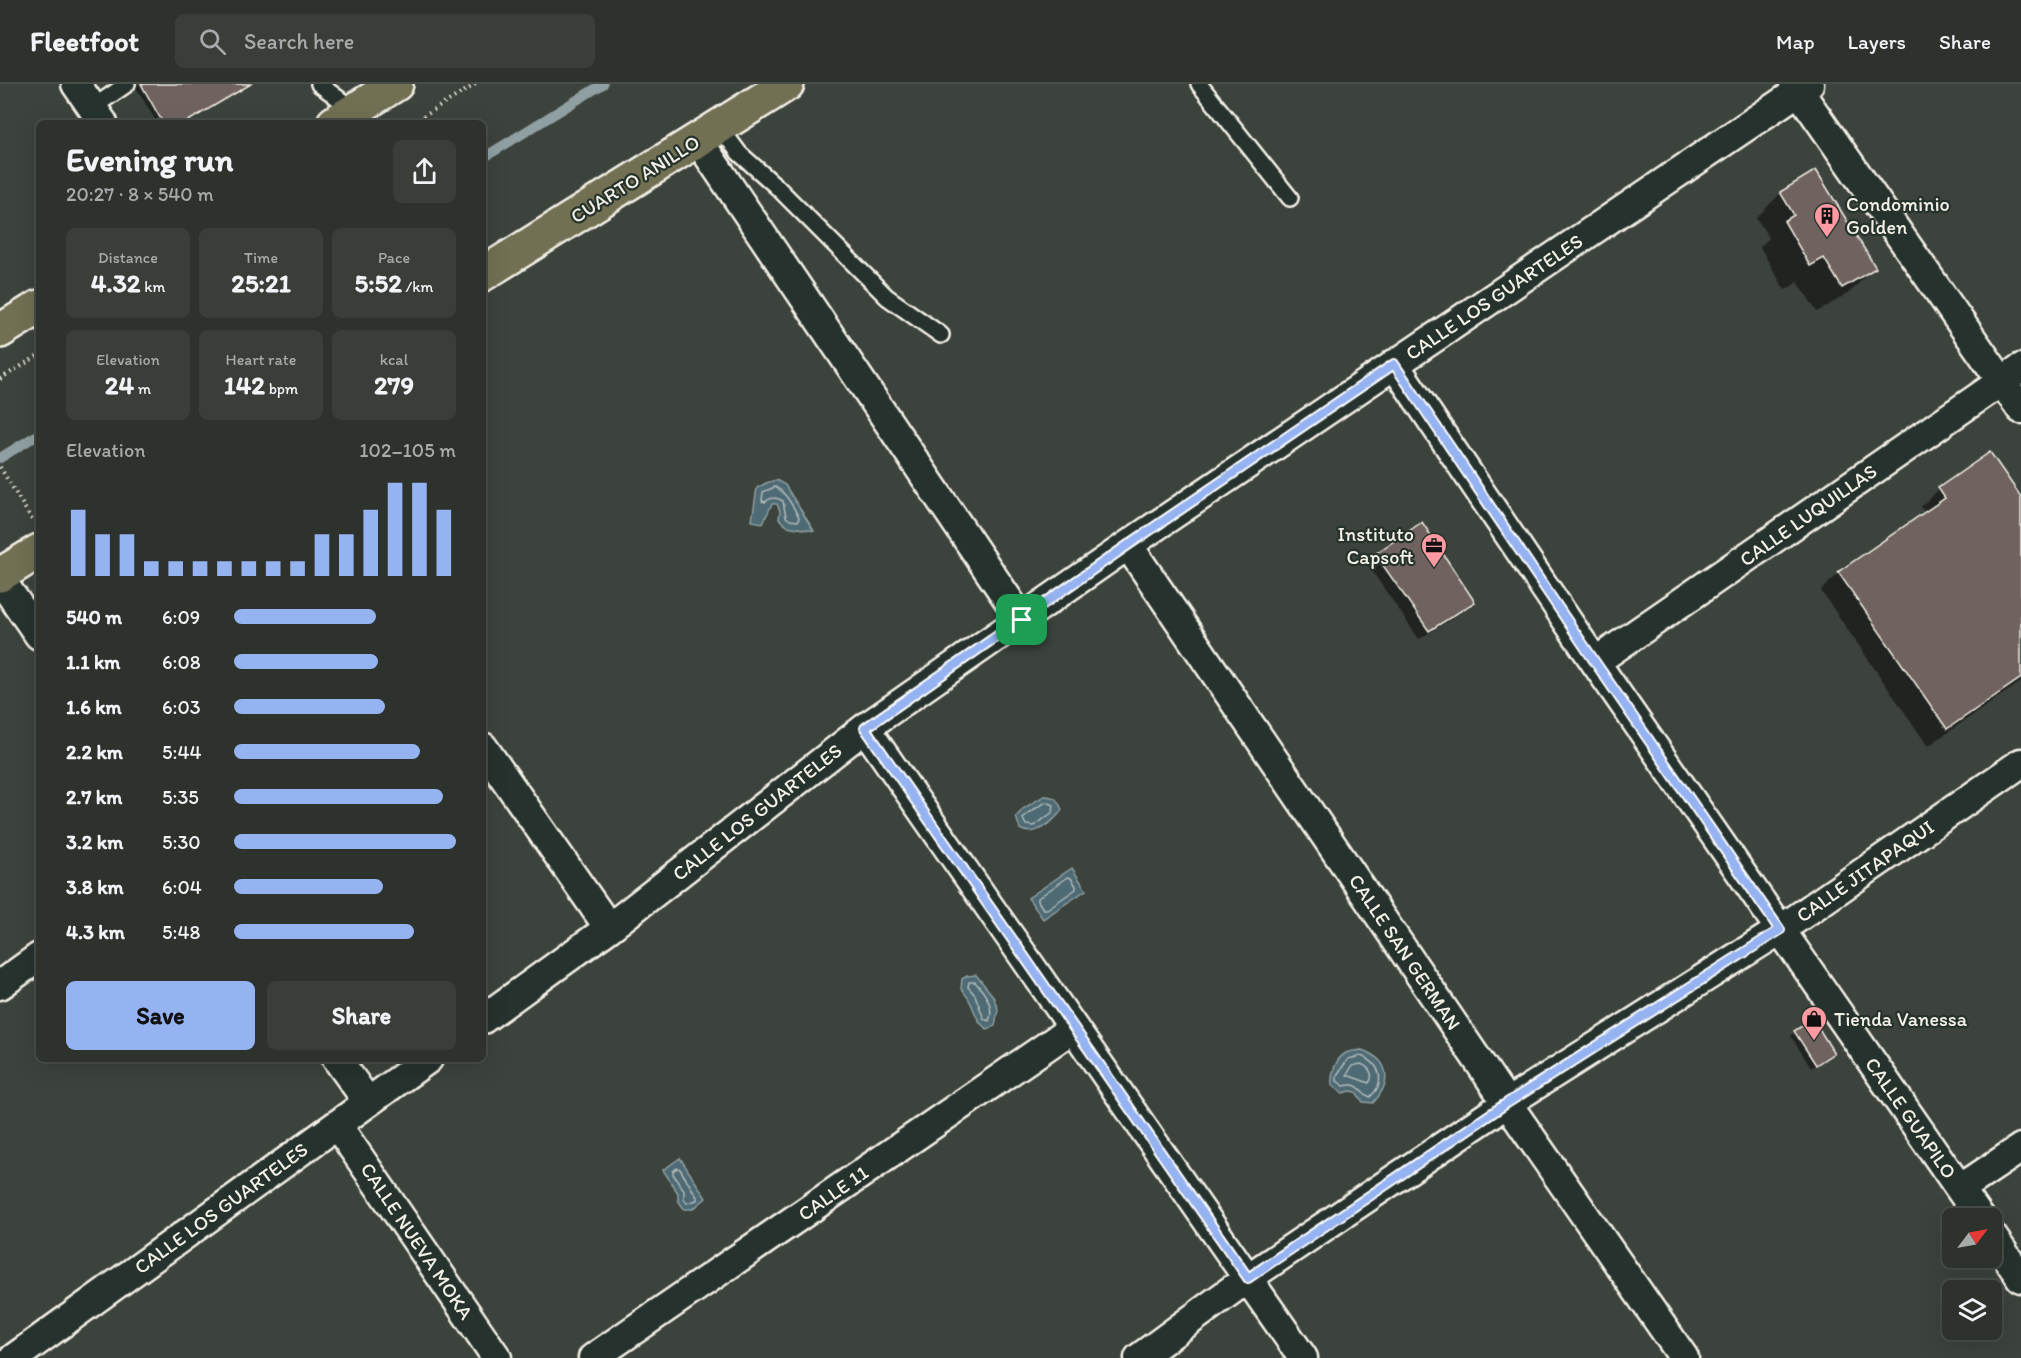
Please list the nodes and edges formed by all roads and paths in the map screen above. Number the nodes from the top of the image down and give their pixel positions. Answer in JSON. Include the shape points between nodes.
{"nodes":[{"id":1,"x":76,"y":84,"type":"edge"},
{"id":2,"x":127,"y":84,"type":"edge"},
{"id":3,"x":319,"y":84,"type":"edge"},
{"id":4,"x":396,"y":84,"type":"edge"},
{"id":5,"x":476,"y":84,"type":"edge"},
{"id":6,"x":787,"y":84,"type":"edge"},
{"id":7,"x":1199,"y":84,"type":"edge"},
{"id":8,"x":1801,"y":86,"type":"edge"},
{"id":9,"x":98,"y":116,"type":"edge"},
{"id":10,"x":344,"y":117,"type":"edge"},
{"id":11,"x":418,"y":120,"type":"edge"},
{"id":12,"x":708,"y":133,"type":"junction"},
{"id":13,"x":1290,"y":198,"type":"dead end"},
{"id":14,"x":486,"y":272,"type":"edge"},
{"id":15,"x":36,"y":309,"type":"edge"},
{"id":16,"x":0,"y":331,"type":"edge"},
{"id":17,"x":941,"y":335,"type":"dead end"},
{"id":18,"x":36,"y":357,"type":"edge"},
{"id":19,"x":1394,"y":364,"type":"junction"},
{"id":20,"x":2011,"y":375,"type":"edge"},
{"id":21,"x":0,"y":379,"type":"edge"},
{"id":22,"x":2021,"y":409,"type":"edge"},
{"id":23,"x":0,"y":466,"type":"edge"},
{"id":24,"x":28,"y":514,"type":"dead end"},
{"id":25,"x":1128,"y":545,"type":"junction"},
{"id":26,"x":36,"y":553,"type":"edge"},
{"id":27,"x":0,"y":577,"type":"edge"},
{"id":28,"x":1022,"y":620,"type":"junction"},
{"id":29,"x":36,"y":631,"type":"edge"},
{"id":30,"x":1595,"y":662,"type":"junction"},
{"id":31,"x":865,"y":728,"type":"junction"},
{"id":32,"x":486,"y":751,"type":"edge"},
{"id":33,"x":2021,"y":763,"type":"edge"},
{"id":34,"x":609,"y":928,"type":"junction"},
{"id":35,"x":1780,"y":930,"type":"junction"},
{"id":36,"x":36,"y":959,"type":"edge"},
{"id":37,"x":0,"y":985,"type":"edge"},
{"id":38,"x":486,"y":1017,"type":"edge"},
{"id":39,"x":1073,"y":1028,"type":"junction"},
{"id":40,"x":340,"y":1062,"type":"edge"},
{"id":41,"x":424,"y":1062,"type":"edge"},
{"id":42,"x":368,"y":1102,"type":"junction"},
{"id":43,"x":1507,"y":1103,"type":"junction"},
{"id":44,"x":337,"y":1125,"type":"junction"},
{"id":45,"x":2021,"y":1148,"type":"edge"},
{"id":46,"x":1960,"y":1189,"type":"junction"},
{"id":47,"x":1973,"y":1208,"type":"edge"},
{"id":48,"x":2002,"y":1250,"type":"edge"},
{"id":49,"x":1248,"y":1278,"type":"junction"},
{"id":50,"x":2021,"y":1278,"type":"edge"},
{"id":51,"x":14,"y":1358,"type":"edge"},
{"id":52,"x":497,"y":1358,"type":"edge"},
{"id":53,"x":593,"y":1358,"type":"edge"},
{"id":54,"x":1139,"y":1358,"type":"edge"},
{"id":55,"x":1303,"y":1358,"type":"edge"},
{"id":56,"x":1684,"y":1358,"type":"edge"}],
"edges":[{"from":1,"to":9,"type":"street"},
{"from":2,"to":9,"type":"lane"},
{"from":3,"to":10,"type":"lane"},
{"from":4,"to":10,"type":"highway"},
{"from":5,"to":11,"type":"path"},
{"from":6,"to":12,"type":"highway","name":"CUARTO ANILLO"},
{"from":7,"to":13,"type":"lane"},
{"from":8,"to":19,"type":"street","name":"CALLE LOS GUARTELES"},
{"from":8,"to":20,"type":"street"},
{"from":12,"to":14,"type":"highway","name":"CUARTO ANILLO"},
{"from":12,"to":17,"type":"lane","via":[[739,153],[776,186],[887,297]]},
{"from":12,"to":28,"type":"street"},
{"from":15,"to":16,"type":"highway"},
{"from":18,"to":21,"type":"path"},
{"from":19,"to":25,"type":"street","name":"CALLE LOS GUARTELES"},
{"from":19,"to":30,"type":"street","name":"CALLE GUAPILO"},
{"from":20,"to":22,"type":"street"},
{"from":20,"to":30,"type":"street","name":"CALLE LUQUILLAS"},
{"from":23,"to":24,"type":"path"},
{"from":25,"to":28,"type":"street","name":"CALLE LOS GUARTELES"},
{"from":25,"to":43,"type":"street","name":"CALLE SAN GERMAN"},
{"from":26,"to":27,"type":"highway"},
{"from":27,"to":29,"type":"street"},
{"from":28,"to":31,"type":"street","name":"CALLE LOS GUARTELES"},
{"from":30,"to":35,"type":"street","name":"CALLE GUAPILO"},
{"from":31,"to":34,"type":"street","name":"CALLE LOS GUARTELES"},
{"from":31,"to":39,"type":"street"},
{"from":32,"to":34,"type":"street"},
{"from":33,"to":35,"type":"street","name":"CALLE JITAPAQUI"},
{"from":34,"to":38,"type":"street","name":"CALLE LOS GUARTELES"},
{"from":35,"to":43,"type":"street","name":"CALLE JITAPAQUI"},
{"from":35,"to":46,"type":"street","name":"CALLE GUAPILO"},
{"from":36,"to":37,"type":"street"},
{"from":39,"to":49,"type":"street"},
{"from":39,"to":53,"type":"street","name":"CALLE 11"},
{"from":40,"to":42,"type":"street"},
{"from":41,"to":42,"type":"street","name":"CALLE LOS GUARTELES"},
{"from":42,"to":44,"type":"street","name":"CALLE LOS GUARTELES"},
{"from":43,"to":49,"type":"street","name":"CALLE JITAPAQUI"},
{"from":43,"to":56,"type":"street","name":"CALLE SAN GERMAN"},
{"from":44,"to":51,"type":"street","name":"CALLE LOS GUARTELES"},
{"from":44,"to":52,"type":"street","name":"CALLE NUEVA MOKA"},
{"from":45,"to":46,"type":"street"},
{"from":46,"to":47,"type":"street","name":"CALLE GUAPILO"},
{"from":48,"to":50,"type":"street"},
{"from":49,"to":54,"type":"street","name":"CALLE JITAPAQUI"},
{"from":49,"to":55,"type":"street"}]}
